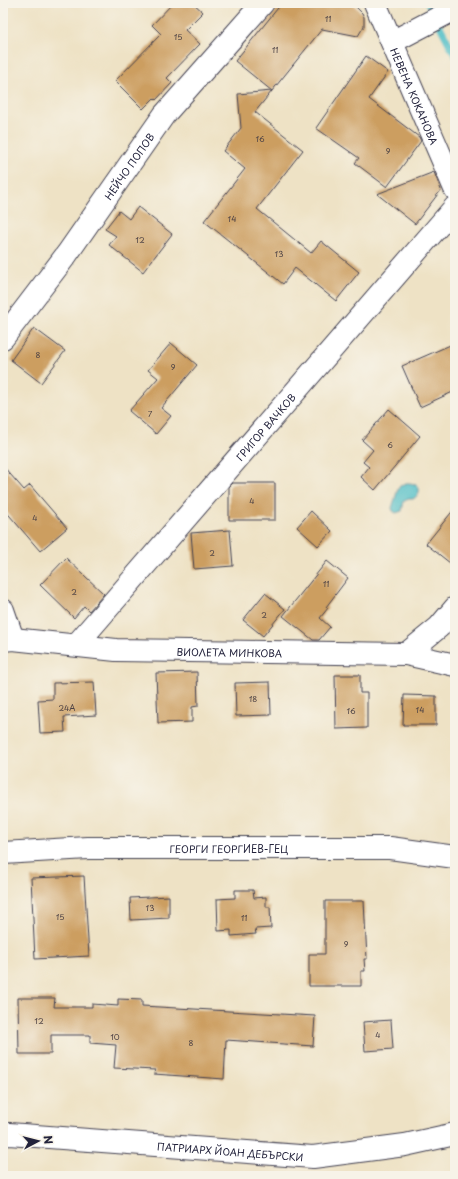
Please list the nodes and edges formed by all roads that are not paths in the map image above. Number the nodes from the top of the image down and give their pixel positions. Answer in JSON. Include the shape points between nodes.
{"nodes":[{"id":1,"x":264,"y":3,"type":"edge"},
{"id":2,"x":375,"y":3,"type":"edge"},
{"id":3,"x":455,"y":9,"type":"edge"},
{"id":4,"x":392,"y":42,"type":"junction"},
{"id":5,"x":455,"y":189,"type":"edge"},
{"id":6,"x":455,"y":208,"type":"edge"},
{"id":7,"x":3,"y":338,"type":"edge"},
{"id":8,"x":455,"y":608,"type":"edge"},
{"id":9,"x":3,"y":610,"type":"edge"},
{"id":10,"x":8,"y":640,"type":"edge"},
{"id":11,"x":76,"y":645,"type":"junction"},
{"id":12,"x":406,"y":654,"type":"junction"},
{"id":13,"x":455,"y":665,"type":"edge"},
{"id":14,"x":3,"y":853,"type":"edge"},
{"id":15,"x":455,"y":857,"type":"edge"},
{"id":16,"x":455,"y":1134,"type":"edge"},
{"id":17,"x":3,"y":1135,"type":"edge"}],
"edges":[{"from":1,"to":7,"type":"street","name":"НЕЙЧО ПОПОВ","via":[[164,115],[67,254]]},
{"from":2,"to":4,"type":"street","name":"НЕВЕНА КОКАНОВА"},
{"from":3,"to":4,"type":"street"},
{"from":4,"to":5,"type":"street","name":"НЕВЕНА КОКАНОВА"},
{"from":6,"to":11,"type":"street","name":"ГРИГОР ВАЧКОВ"},
{"from":8,"to":12,"type":"street","via":[[439,627]]},
{"from":9,"to":10,"type":"street"},
{"from":10,"to":11,"type":"street","name":"ВИОЛЕТА МИНКОВА"},
{"from":11,"to":12,"type":"street","name":"ВИОЛЕТА МИНКОВА","via":[[116,650]]},
{"from":12,"to":13,"type":"street","name":"ВИОЛЕТА МИНКОВА"},
{"from":14,"to":15,"type":"street","name":"ГЕОРГИ ГЕОРГИЕВ-ГЕЦ","via":[[88,848],[390,848]]},
{"from":16,"to":17,"type":"street","name":"ПАТРИАРХ ЙОАН ДЕБЪРСКИ","via":[[405,1145],[313,1157]]}]}
